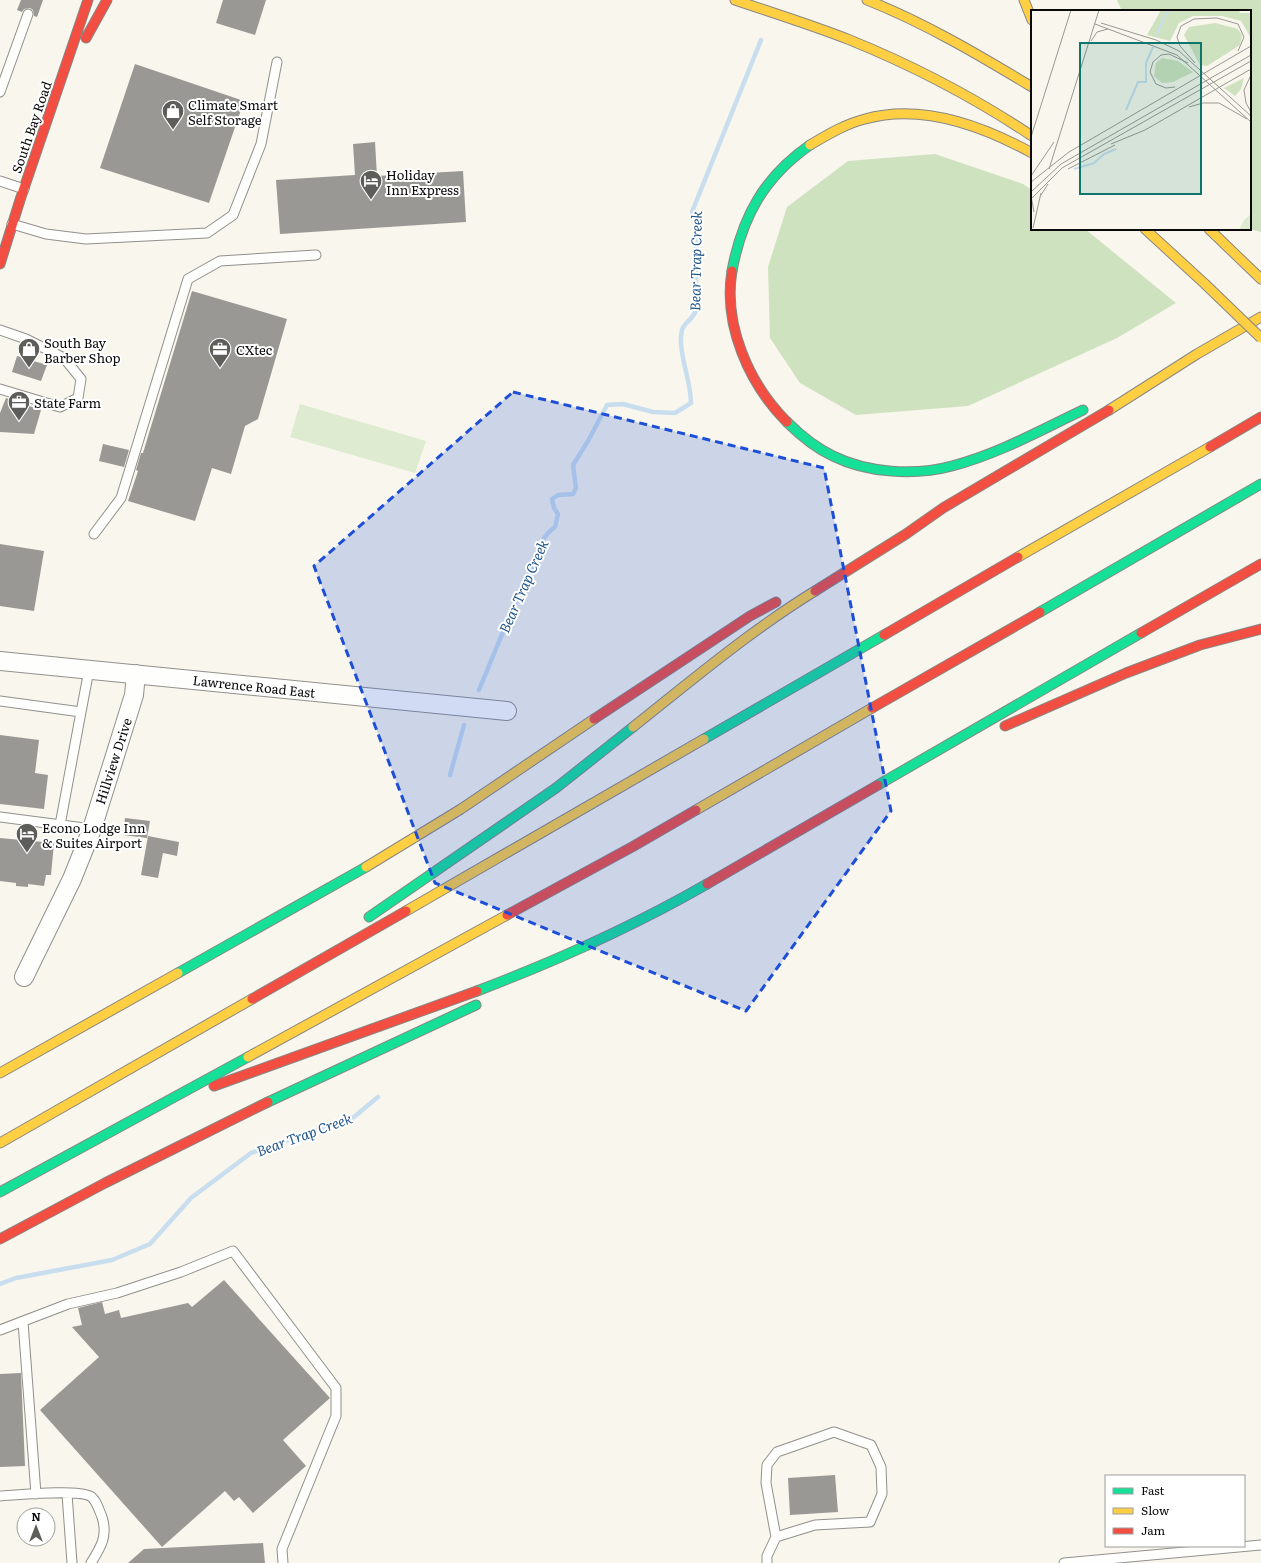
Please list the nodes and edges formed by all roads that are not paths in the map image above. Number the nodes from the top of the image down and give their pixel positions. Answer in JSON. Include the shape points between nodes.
{"nodes":[{"id":1,"x":88,"y":0,"type":"edge"},
{"id":2,"x":107,"y":0,"type":"edge"},
{"id":3,"x":736,"y":0,"type":"edge"},
{"id":4,"x":868,"y":0,"type":"edge"},
{"id":5,"x":1024,"y":0,"type":"edge"},
{"id":6,"x":28,"y":14,"type":"dead end"},
{"id":7,"x":1031,"y":18,"type":"edge"},
{"id":8,"x":277,"y":62,"type":"dead end"},
{"id":9,"x":1031,"y":86,"type":"edge"},
{"id":10,"x":58,"y":88,"type":"junction"},
{"id":11,"x":0,"y":92,"type":"edge"},
{"id":12,"x":1031,"y":135,"type":"edge"},
{"id":13,"x":1031,"y":152,"type":"edge"},
{"id":14,"x":0,"y":181,"type":"edge"},
{"id":15,"x":24,"y":189,"type":"junction"},
{"id":16,"x":12,"y":224,"type":"junction"},
{"id":17,"x":1146,"y":230,"type":"edge"},
{"id":18,"x":1210,"y":230,"type":"edge"},
{"id":19,"x":4,"y":240,"type":"edge"},
{"id":20,"x":316,"y":255,"type":"dead end"},
{"id":21,"x":0,"y":264,"type":"edge"},
{"id":22,"x":1261,"y":279,"type":"edge"},
{"id":23,"x":1261,"y":317,"type":"edge"},
{"id":24,"x":0,"y":330,"type":"edge"},
{"id":25,"x":1261,"y":338,"type":"edge"},
{"id":26,"x":1197,"y":354,"type":"junction"},
{"id":27,"x":0,"y":389,"type":"edge"},
{"id":28,"x":1119,"y":393,"type":"dead end"},
{"id":29,"x":1091,"y":406,"type":"dead end"},
{"id":30,"x":1261,"y":418,"type":"edge"},
{"id":31,"x":1261,"y":484,"type":"edge"},
{"id":32,"x":943,"y":508,"type":"junction"},
{"id":33,"x":94,"y":534,"type":"dead end"},
{"id":34,"x":1261,"y":564,"type":"edge"},
{"id":35,"x":838,"y":566,"type":"dead end"},
{"id":36,"x":784,"y":597,"type":"dead end"},
{"id":37,"x":1261,"y":629,"type":"edge"},
{"id":38,"x":0,"y":661,"type":"edge"},
{"id":39,"x":89,"y":670,"type":"junction"},
{"id":40,"x":136,"y":674,"type":"junction"},
{"id":41,"x":0,"y":701,"type":"edge"},
{"id":42,"x":507,"y":711,"type":"dead end"},
{"id":43,"x":81,"y":712,"type":"junction"},
{"id":44,"x":998,"y":729,"type":"dead end"},
{"id":45,"x":976,"y":739,"type":"dead end"},
{"id":46,"x":905,"y":770,"type":"junction"},
{"id":47,"x":0,"y":816,"type":"edge"},
{"id":48,"x":60,"y":824,"type":"junction"},
{"id":49,"x":92,"y":829,"type":"junction"},
{"id":50,"x":363,"y":922,"type":"dead end"},
{"id":51,"x":338,"y":939,"type":"dead end"},
{"id":52,"x":548,"y":963,"type":"junction"},
{"id":53,"x":24,"y":977,"type":"dead end"},
{"id":54,"x":498,"y":993,"type":"dead end"},
{"id":55,"x":255,"y":997,"type":"junction"},
{"id":56,"x":486,"y":1000,"type":"dead end"},
{"id":57,"x":0,"y":1073,"type":"edge"},
{"id":58,"x":147,"y":1111,"type":"junction"},
{"id":59,"x":0,"y":1143,"type":"edge"},
{"id":60,"x":0,"y":1192,"type":"edge"},
{"id":61,"x":0,"y":1239,"type":"edge"},
{"id":62,"x":23,"y":1322,"type":"junction"},
{"id":63,"x":0,"y":1330,"type":"edge"},
{"id":64,"x":36,"y":1494,"type":"junction"},
{"id":65,"x":67,"y":1494,"type":"junction"},
{"id":66,"x":0,"y":1496,"type":"edge"},
{"id":67,"x":776,"y":1537,"type":"junction"},
{"id":68,"x":1261,"y":1545,"type":"edge"},
{"id":69,"x":1245,"y":1546,"type":"edge"},
{"id":70,"x":1239,"y":1547,"type":"edge"},
{"id":71,"x":72,"y":1563,"type":"edge"},
{"id":72,"x":91,"y":1563,"type":"edge"},
{"id":73,"x":283,"y":1563,"type":"edge"},
{"id":74,"x":767,"y":1563,"type":"edge"},
{"id":75,"x":1064,"y":1563,"type":"edge"}],
"edges":[{"from":1,"to":10,"type":"main road","name":"South Bay Road"},
{"from":2,"to":10,"type":"main road"},
{"from":3,"to":12,"type":"main road","via":[[849,40],[916,69]]},
{"from":4,"to":9,"type":"main road","via":[[895,11],[977,54]]},
{"from":5,"to":7,"type":"main road"},
{"from":6,"to":11,"type":"lane"},
{"from":8,"to":16,"type":"lane","via":[[261,144],[233,215],[207,233],[86,239],[46,234]]},
{"from":10,"to":15,"type":"main road","name":"South Bay Road"},
{"from":13,"to":29,"type":"main road","via":[[1008,139],[965,122],[923,114],[875,116],[846,126],[811,144],[773,176],[757,197],[740,234],[731,277],[730,301],[734,329],[748,367],[768,402],[786,423],[822,450],[855,465],[894,472],[934,470],[967,462],[1013,444]]},
{"from":14,"to":15,"type":"lane"},
{"from":15,"to":16,"type":"main road","name":"South Bay Road"},
{"from":16,"to":19,"type":"main road","name":"South Bay Road"},
{"from":17,"to":25,"type":"main road","bridge":true},
{"from":18,"to":22,"type":"main road"},
{"from":19,"to":21,"type":"main road","name":"South Bay Road"},
{"from":20,"to":33,"type":"lane","via":[[220,261],[188,279],[121,498]]},
{"from":23,"to":26,"type":"main road"},
{"from":24,"to":27,"type":"lane","via":[[26,339],[64,358],[81,379],[78,398],[60,407]]},
{"from":26,"to":28,"type":"main road"},
{"from":26,"to":32,"type":"main road","via":[[1124,401]]},
{"from":30,"to":55,"type":"main road"},
{"from":31,"to":58,"type":"main road","via":[[632,846]]},
{"from":32,"to":35,"type":"main road","via":[[906,526]]},
{"from":32,"to":50,"type":"main road","via":[[784,610],[556,788]]},
{"from":34,"to":46,"type":"main road"},
{"from":36,"to":57,"type":"main road","via":[[750,616],[461,809],[368,866]]},
{"from":37,"to":44,"type":"main road","via":[[1193,647],[1126,673]]},
{"from":38,"to":39,"type":"street","name":"Lawrence Road East"},
{"from":39,"to":40,"type":"street","name":"Lawrence Road East"},
{"from":39,"to":43,"type":"lane"},
{"from":40,"to":42,"type":"street","name":"Lawrence Road East"},
{"from":40,"to":49,"type":"street","name":"Hillview Drive","via":[[134,695]]},
{"from":41,"to":43,"type":"lane"},
{"from":43,"to":48,"type":"lane"},
{"from":45,"to":46,"type":"main road"},
{"from":46,"to":52,"type":"main road","via":[[672,904]]},
{"from":47,"to":48,"type":"lane"},
{"from":48,"to":49,"type":"lane"},
{"from":49,"to":53,"type":"street","name":"Hillview Drive","via":[[72,879]]},
{"from":51,"to":55,"type":"main road"},
{"from":52,"to":54,"type":"main road"},
{"from":52,"to":58,"type":"main road","via":[[478,991]]},
{"from":55,"to":59,"type":"main road"},
{"from":56,"to":61,"type":"main road","via":[[230,1120]]},
{"from":58,"to":60,"type":"main road"},
{"from":62,"to":63,"type":"lane"},
{"from":62,"to":64,"type":"lane"},
{"from":62,"to":73,"type":"lane","via":[[68,1304],[117,1293],[181,1272],[233,1251],[336,1388],[336,1416],[282,1549]]},
{"from":64,"to":65,"type":"lane"},
{"from":64,"to":66,"type":"lane"},
{"from":65,"to":71,"type":"lane"},
{"from":65,"to":72,"type":"lane","via":[[91,1496],[103,1520],[102,1545]]},
{"from":67,"to":67,"type":"lane","via":[[766,1471],[767,1465],[777,1452],[834,1432],[871,1445],[881,1467],[882,1494],[870,1522],[815,1525]]},
{"from":67,"to":74,"type":"lane","via":[[767,1556]]},
{"from":68,"to":69,"type":"lane"},
{"from":70,"to":75,"type":"lane"}]}
